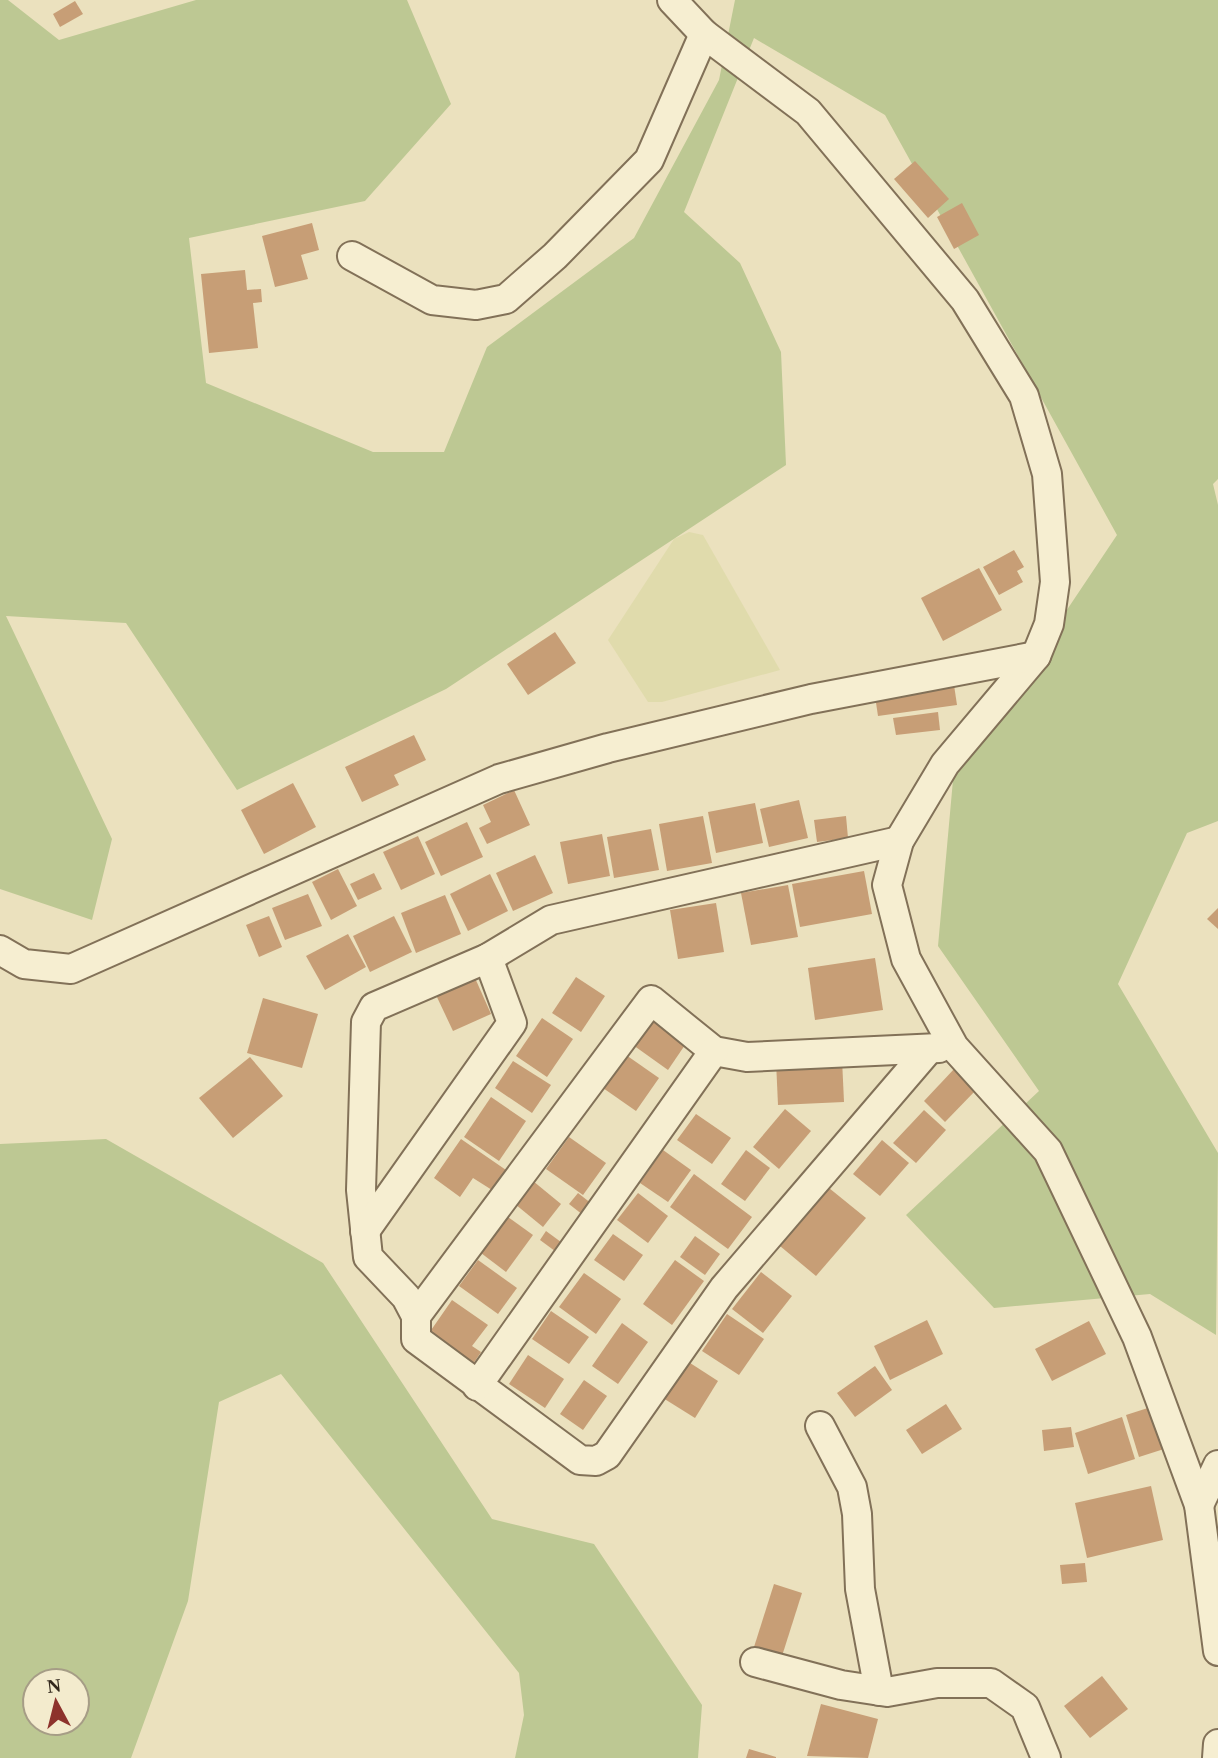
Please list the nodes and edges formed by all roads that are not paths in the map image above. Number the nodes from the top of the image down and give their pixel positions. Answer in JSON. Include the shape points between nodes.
{"nodes":[{"id":1,"x":672,"y":0,"type":"edge"},
{"id":2,"x":704,"y":34,"type":"junction"},
{"id":3,"x":352,"y":256,"type":"dead end"},
{"id":4,"x":1036,"y":656,"type":"junction"},
{"id":5,"x":900,"y":841,"type":"junction"},
{"id":6,"x":0,"y":950,"type":"edge"},
{"id":7,"x":488,"y":958,"type":"junction"},
{"id":8,"x":941,"y":1048,"type":"junction"},
{"id":9,"x":714,"y":1051,"type":"junction"},
{"id":10,"x":365,"y":1231,"type":"junction"},
{"id":11,"x":416,"y":1315,"type":"junction"},
{"id":12,"x":477,"y":1386,"type":"junction"},
{"id":13,"x":820,"y":1426,"type":"dead end"},
{"id":14,"x":1218,"y":1465,"type":"edge"},
{"id":15,"x":1199,"y":1504,"type":"junction"},
{"id":16,"x":1218,"y":1651,"type":"edge"},
{"id":17,"x":755,"y":1662,"type":"dead end"},
{"id":18,"x":878,"y":1691,"type":"junction"},
{"id":19,"x":1218,"y":1744,"type":"edge"},
{"id":20,"x":1046,"y":1758,"type":"edge"},
{"id":21,"x":1217,"y":1758,"type":"edge"}],
"edges":[{"from":1,"to":2,"type":"street"},
{"from":2,"to":3,"type":"street","via":[[649,160],[506,299],[476,305],[432,300]]},
{"from":2,"to":4,"type":"street","via":[[808,112],[965,300],[1024,396],[1047,474],[1053,528],[1055,582],[1049,624]]},
{"from":4,"to":5,"type":"street","via":[[945,764]]},
{"from":4,"to":6,"type":"street","via":[[811,699],[499,779],[71,969],[24,964]]},
{"from":5,"to":7,"type":"street","via":[[551,920]]},
{"from":5,"to":8,"type":"street","via":[[887,885],[906,959]]},
{"from":7,"to":10,"type":"street","via":[[512,1023]]},
{"from":7,"to":10,"type":"street","via":[[374,1007],[366,1022],[361,1190]]},
{"from":8,"to":9,"type":"street","via":[[747,1057]]},
{"from":8,"to":12,"type":"street","via":[[724,1288],[607,1455],[596,1461],[580,1460]]},
{"from":8,"to":15,"type":"street","via":[[1048,1151],[1137,1337]]},
{"from":9,"to":11,"type":"street","via":[[651,1000]]},
{"from":9,"to":12,"type":"street"},
{"from":10,"to":11,"type":"street","via":[[368,1257],[406,1297]]},
{"from":11,"to":12,"type":"street","via":[[416,1339]]},
{"from":13,"to":18,"type":"street","via":[[852,1487],[860,1588]]},
{"from":14,"to":15,"type":"street"},
{"from":15,"to":16,"type":"street"},
{"from":17,"to":18,"type":"street"},
{"from":18,"to":20,"type":"street","via":[[937,1683],[992,1683],[1025,1707]]},
{"from":19,"to":21,"type":"street"}]}
